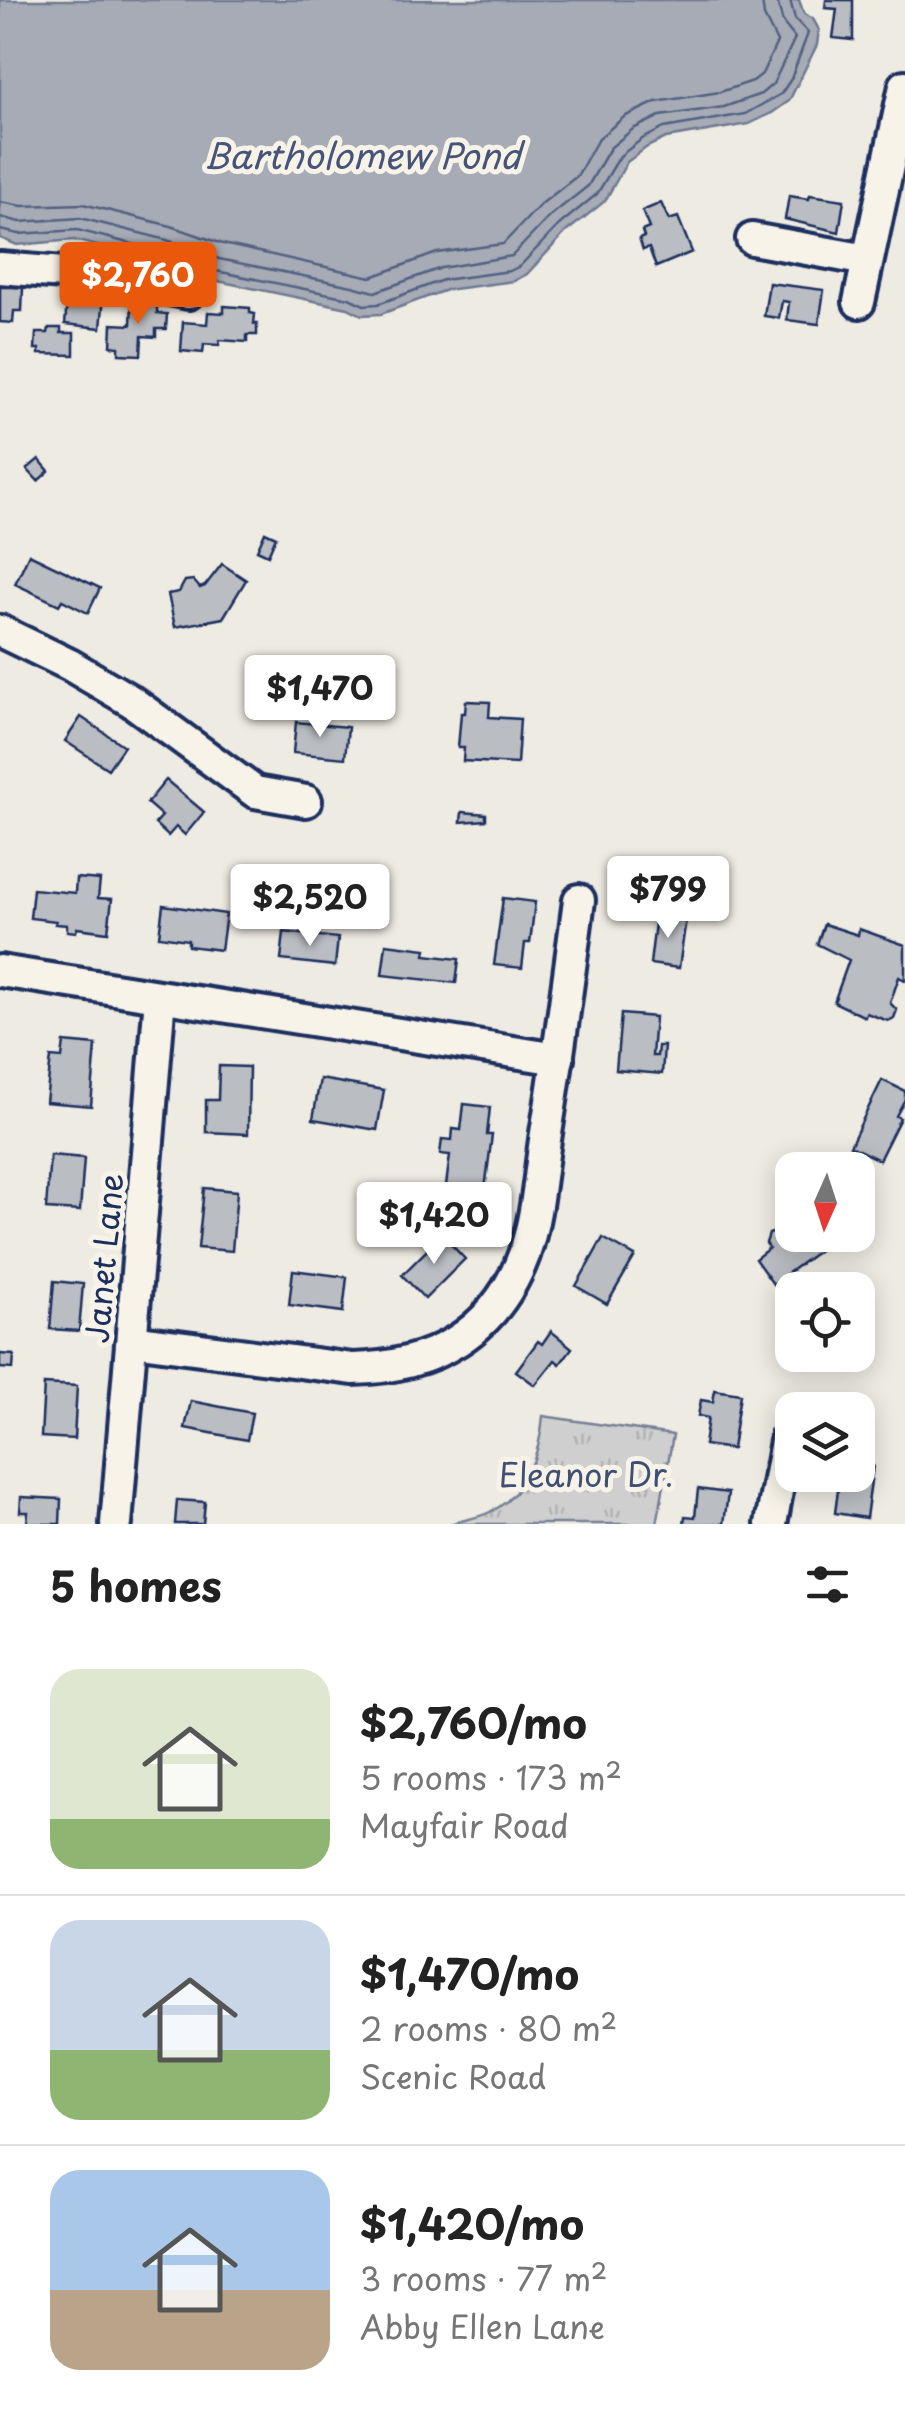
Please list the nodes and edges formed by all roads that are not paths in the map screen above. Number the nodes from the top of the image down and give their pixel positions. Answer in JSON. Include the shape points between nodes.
{"nodes":[{"id":1,"x":905,"y":86,"type":"edge"},
{"id":2,"x":752,"y":239,"type":"dead end"},
{"id":3,"x":867,"y":260,"type":"junction"},
{"id":4,"x":0,"y":268,"type":"edge"},
{"id":5,"x":188,"y":293,"type":"dead end"},
{"id":6,"x":860,"y":302,"type":"dead end"},
{"id":7,"x":0,"y":632,"type":"edge"},
{"id":8,"x":306,"y":801,"type":"dead end"},
{"id":9,"x":578,"y":900,"type":"dead end"},
{"id":10,"x":0,"y":972,"type":"edge"},
{"id":11,"x":160,"y":997,"type":"junction"},
{"id":12,"x":558,"y":1058,"type":"junction"},
{"id":13,"x":132,"y":1340,"type":"junction"},
{"id":14,"x":777,"y":1492,"type":"edge"},
{"id":15,"x":116,"y":1524,"type":"edge"},
{"id":16,"x":771,"y":1524,"type":"edge"}],
"edges":[{"from":1,"to":3,"type":"street"},
{"from":2,"to":3,"type":"street"},
{"from":3,"to":6,"type":"street"},
{"from":4,"to":5,"type":"street","via":[[115,277]]},
{"from":7,"to":8,"type":"street","via":[[131,701],[256,792]]},
{"from":9,"to":12,"type":"street"},
{"from":10,"to":11,"type":"street"},
{"from":11,"to":12,"type":"street"},
{"from":11,"to":13,"type":"street","name":"Janet Lane"},
{"from":12,"to":13,"type":"street","via":[[525,1251],[501,1299],[465,1335],[413,1363],[353,1369]]},
{"from":13,"to":15,"type":"street","name":"Janet Lane"},
{"from":14,"to":16,"type":"street"}]}
